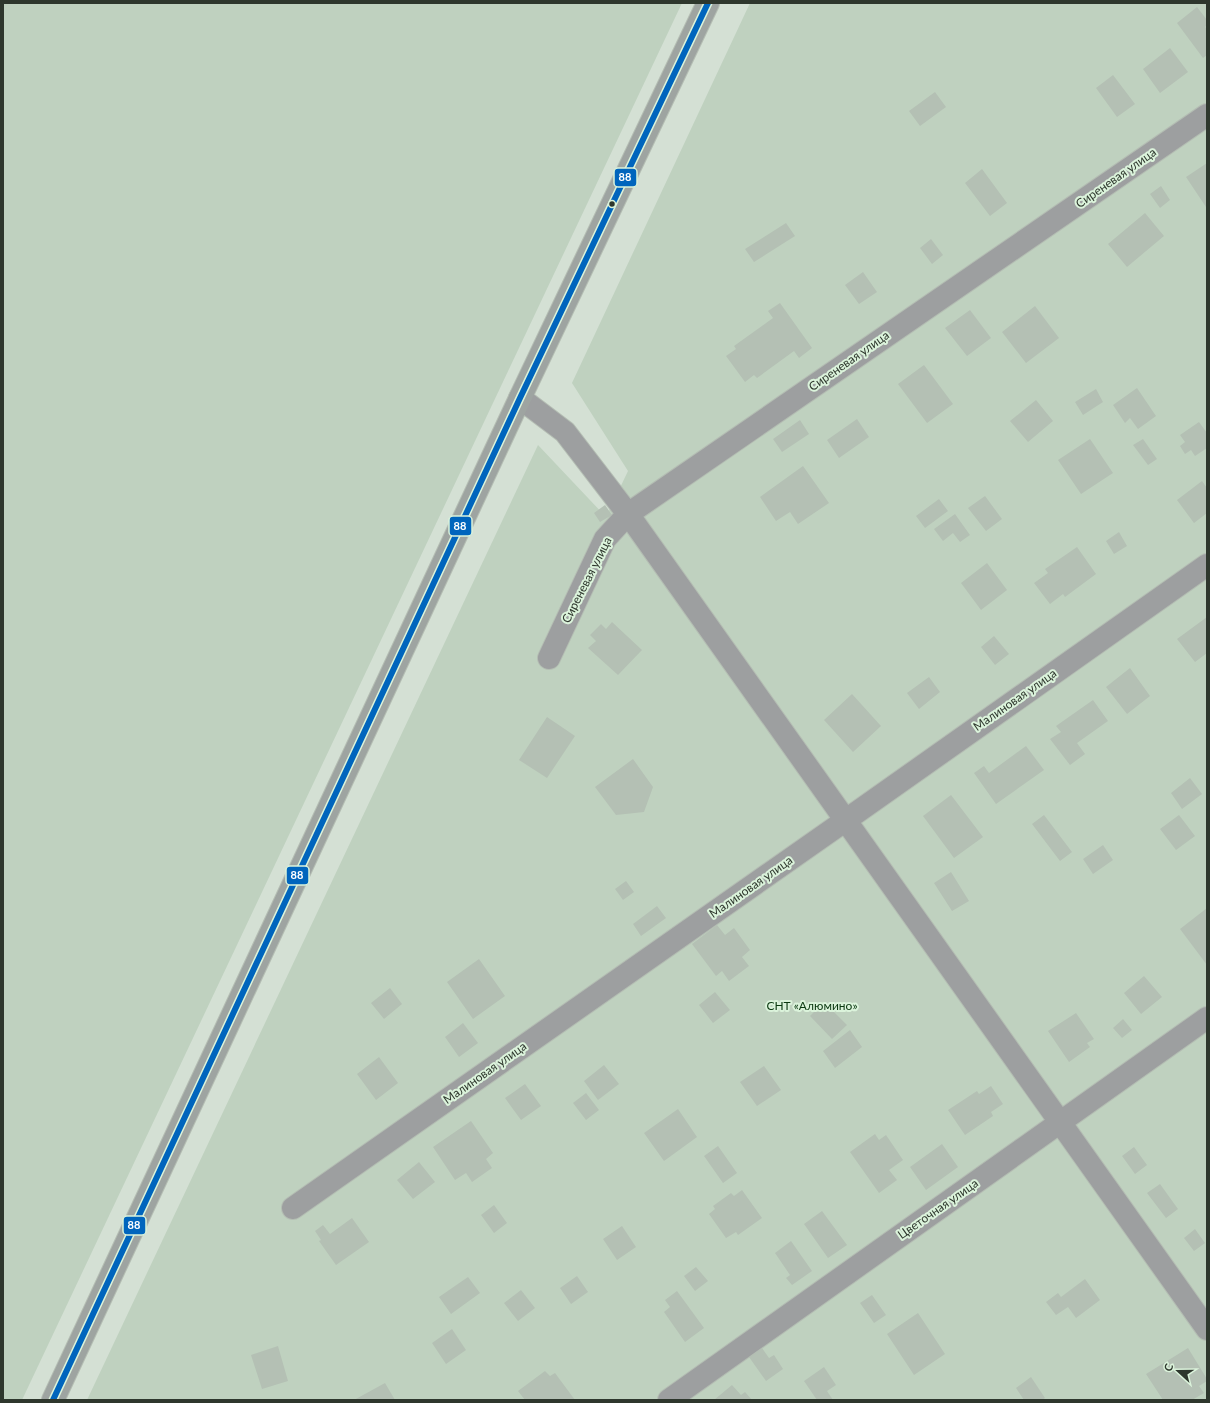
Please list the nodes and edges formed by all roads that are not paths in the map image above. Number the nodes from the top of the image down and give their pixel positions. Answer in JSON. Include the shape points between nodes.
{"nodes":[{"id":1,"x":708,"y":3,"type":"edge"},
{"id":2,"x":1207,"y":115,"type":"edge"},
{"id":3,"x":520,"y":398,"type":"junction"},
{"id":4,"x":628,"y":514,"type":"junction"},
{"id":5,"x":1207,"y":565,"type":"edge"},
{"id":6,"x":549,"y":658,"type":"dead end"},
{"id":7,"x":846,"y":820,"type":"junction"},
{"id":8,"x":1207,"y":1018,"type":"edge"},
{"id":9,"x":1060,"y":1122,"type":"junction"},
{"id":10,"x":293,"y":1208,"type":"dead end"},
{"id":11,"x":1207,"y":1329,"type":"edge"},
{"id":12,"x":53,"y":1400,"type":"edge"},
{"id":13,"x":669,"y":1400,"type":"edge"}],
"edges":[{"from":1,"to":3,"type":"main road"},
{"from":2,"to":4,"type":"street","name":"Сиреневая улица"},
{"from":3,"to":4,"type":"street","via":[[565,432]]},
{"from":3,"to":12,"type":"main road"},
{"from":4,"to":6,"type":"street","name":"Сиреневая улица","via":[[605,539]]},
{"from":4,"to":7,"type":"street"},
{"from":5,"to":7,"type":"street","name":"Малиновая улица"},
{"from":7,"to":9,"type":"street"},
{"from":7,"to":10,"type":"street","name":"Малиновая улица"},
{"from":8,"to":9,"type":"street","name":"Цветочная улица"},
{"from":9,"to":11,"type":"street"},
{"from":9,"to":13,"type":"street","name":"Цветочная улица"}]}
